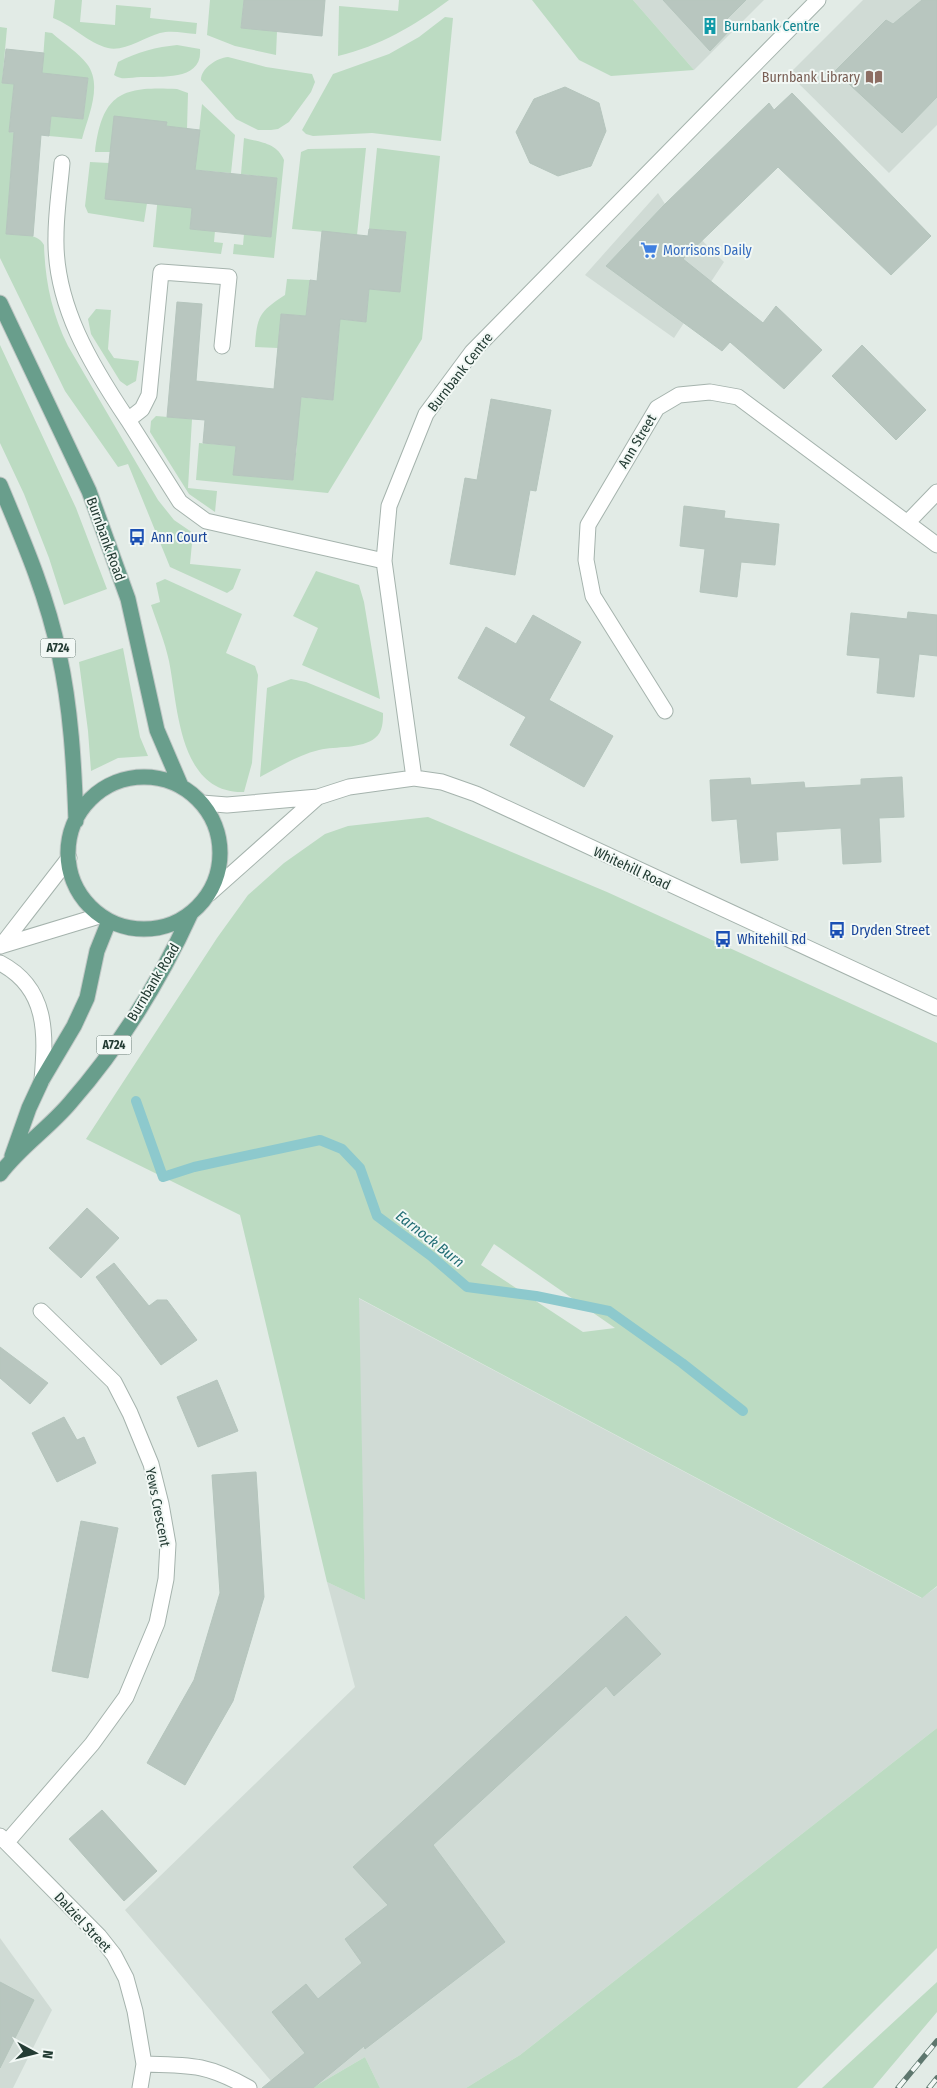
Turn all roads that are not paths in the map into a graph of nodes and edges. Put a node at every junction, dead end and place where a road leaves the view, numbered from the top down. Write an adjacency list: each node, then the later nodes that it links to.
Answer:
1 (818, 0): 10 (street, Burnbank Centre)
2 (62, 163): 5 (street)
3 (0, 303): 13 (main road, Burnbank Road / A724)
4 (222, 346): 5 (street)
5 (128, 420): 10 (street)
6 (0, 485): 16 (main road, A724)
7 (937, 492): 8 (street)
8 (908, 522): 9 (street, Ann Street); 11 (street, Ann Street)
9 (937, 545)
10 (384, 561): 12 (street, Burnbank Centre)
11 (665, 711)
12 (414, 778): 14 (street, Whitehill Road); 23 (street, Whitehill Road)
13 (181, 786): 15 (main road, A724); 16 (main road, A724)
14 (318, 796): 15 (street, Whitehill Road); 18 (street, Whitehill Road)
15 (202, 803): 18 (main road, A724)
16 (76, 821): 17 (main road, A724)
17 (69, 858): 20 (main road, A724); 21 (street)
18 (209, 894): 19 (main road, A724)
19 (191, 913): 20 (main road, A724); 25 (main road, Burnbank Road / A724)
20 (104, 918): 21 (street); 24 (main road, Burnbank Road / A724)
21 (0, 946)
22 (0, 963): 24 (street)
23 (937, 1008)
24 (42, 1080): 25 (main road, Burnbank Road / A724)
25 (11, 1158): 26 (main road, Burnbank Road / A724)
26 (0, 1174)
27 (41, 1311): 28 (street, Yews Crescent)
28 (4, 1839): 29 (street, Dalziel Street)
29 (144, 2064): 30 (street, Dalziel Street); 31 (street)
30 (140, 2088)
31 (249, 2088)

